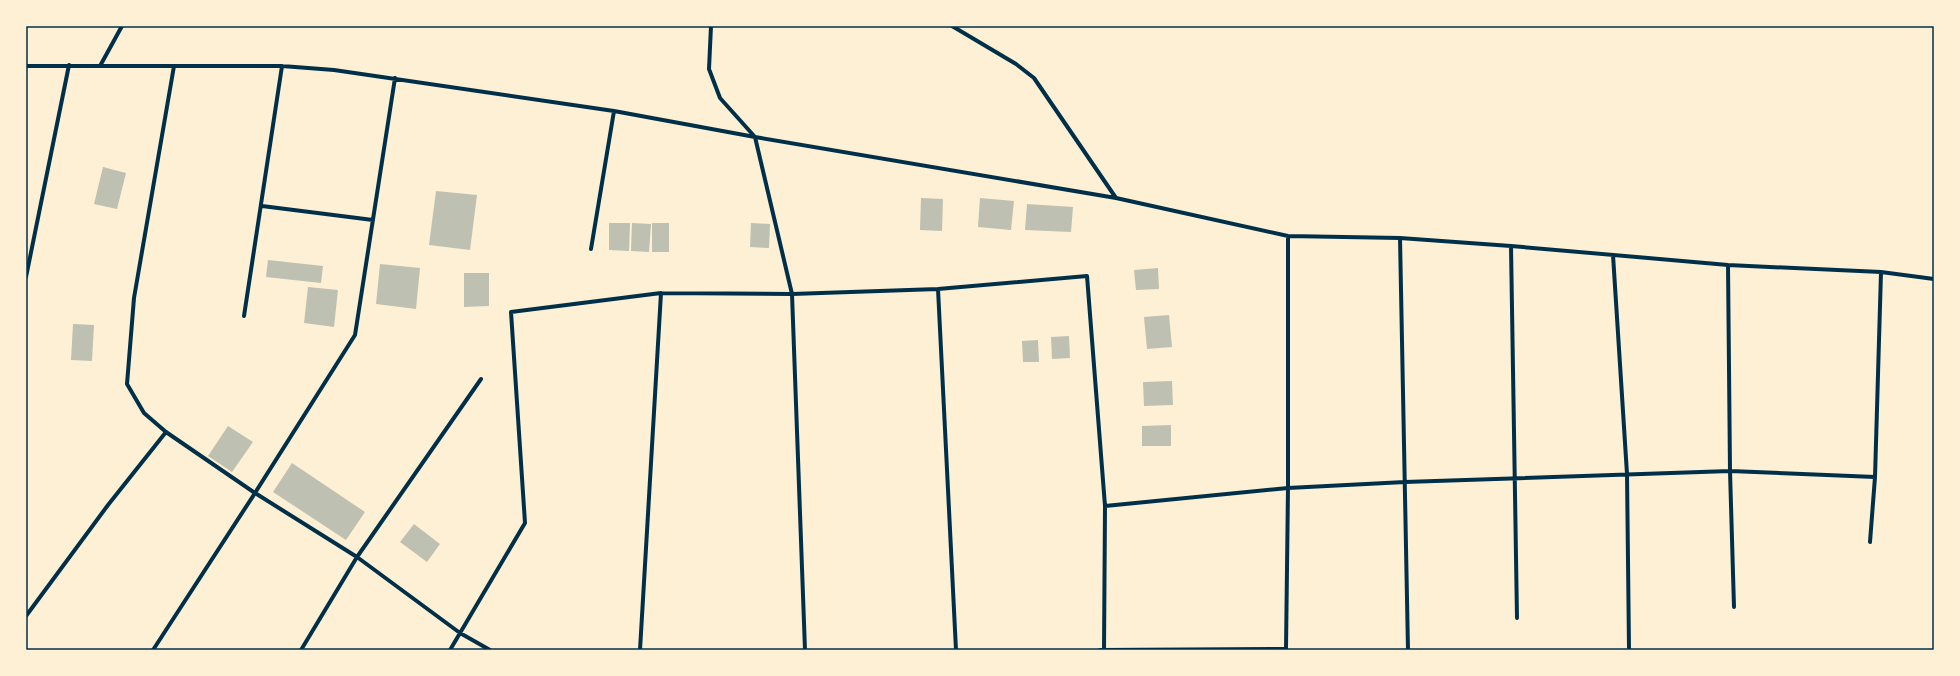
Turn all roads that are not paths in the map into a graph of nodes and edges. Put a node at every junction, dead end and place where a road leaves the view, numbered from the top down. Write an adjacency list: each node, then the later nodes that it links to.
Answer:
1 (122, 26): 6 (street)
2 (711, 26): 11 (street)
3 (952, 26): 12 (street)
4 (69, 65): 5 (street); 6 (street); 22 (street)
5 (26, 66)
6 (100, 66): 7 (street)
7 (174, 66): 8 (street); 29 (street)
8 (282, 66): 9 (street); 13 (street)
9 (395, 78): 10 (street); 14 (street)
10 (614, 111): 11 (street); 18 (street)
11 (755, 137): 12 (street); 26 (street)
12 (1116, 198): 15 (street)
13 (262, 206): 14 (street); 27 (street)
14 (373, 220): 36 (street)
15 (1288, 236): 16 (street); 35 (street)
16 (1400, 238): 17 (street); 34 (street)
17 (1511, 246): 19 (street); 33 (street)
18 (591, 249)
19 (1613, 255): 20 (street); 31 (street)
20 (1728, 266): 21 (street); 30 (street)
21 (1881, 272): 23 (street); 32 (street)
22 (26, 277)
23 (1934, 279)
24 (938, 289): 26 (street); 37 (street); 51 (street)
25 (661, 293): 26 (street); 43 (street); 49 (street)
26 (792, 294): 50 (street)
27 (244, 316)
28 (481, 379): 39 (street)
29 (166, 432): 36 (street); 41 (street)
30 (1730, 471): 31 (street); 32 (street); 40 (street)
31 (1627, 474): 33 (street); 44 (street)
32 (1875, 477): 38 (street)
33 (1514, 478): 34 (street); 42 (street)
34 (1405, 482): 35 (street); 54 (street)
35 (1288, 488): 37 (street); 53 (street)
36 (255, 493): 39 (street); 45 (street)
37 (1105, 506): 53 (street)
38 (1870, 542)
39 (356, 557): 43 (street); 46 (street)
40 (1734, 607)
41 (26, 616)
42 (1517, 618)
43 (460, 633): 47 (street); 48 (street)
44 (1629, 648)
45 (153, 650)
46 (300, 650)
47 (450, 650)
48 (490, 650)
49 (640, 650)
50 (805, 650)
51 (956, 650)
52 (1100, 650): 53 (street)
53 (1104, 650)
54 (1408, 650)

